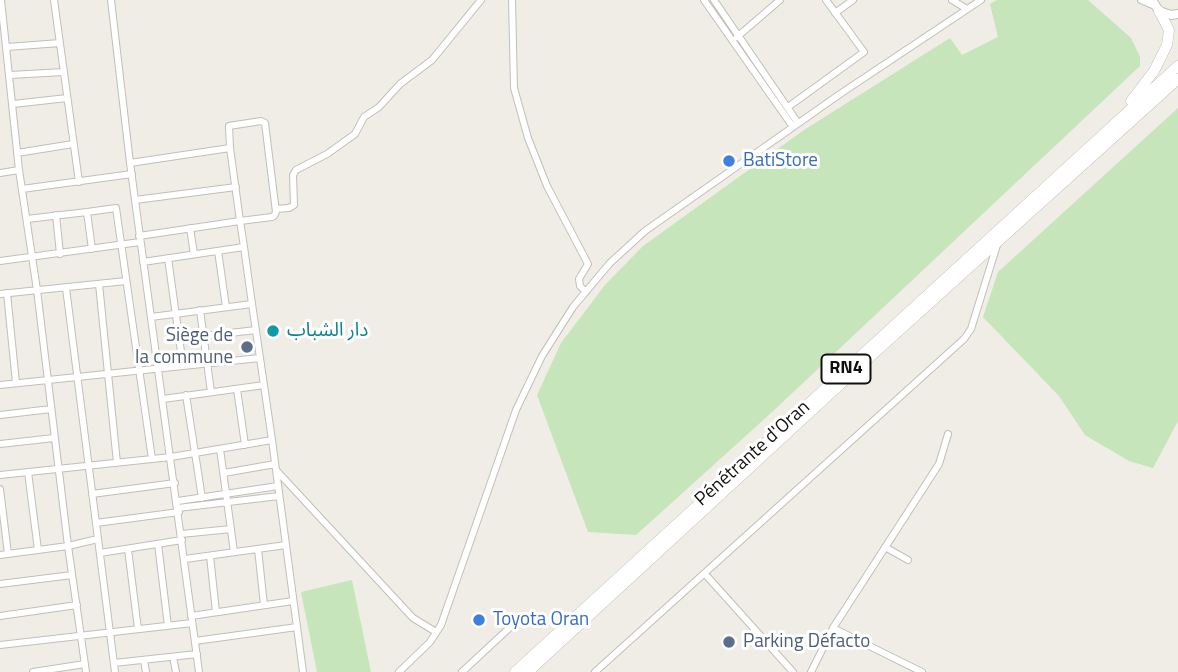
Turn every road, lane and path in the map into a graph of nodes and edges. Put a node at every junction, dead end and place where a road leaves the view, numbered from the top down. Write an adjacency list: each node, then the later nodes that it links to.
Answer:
1 (1, 0): 19 (street)
2 (54, 0): 22 (street)
3 (111, 0): 36 (street)
4 (481, 0): 44 (street)
5 (512, 0): 66 (street)
6 (704, 0): 21 (street)
7 (715, 0): 20 (street)
8 (780, 0): 20 (street)
9 (826, 0): 17 (street)
10 (853, 0): 17 (street)
11 (952, 0): 16 (street)
12 (964, 0): 16 (street)
13 (981, 0): 16 (street)
14 (1141, 0): 15 (street)
15 (1155, 6): 18 (main road); 32 (highway)
16 (967, 9): 31 (street)
17 (835, 13): 30 (street)
18 (1178, 14)
19 (2, 20): 23 (street)
20 (739, 35): 21 (street); 30 (street)
21 (733, 41): 31 (street)
22 (60, 43): 23 (street); 25 (street)
23 (7, 47): 26 (street)
24 (1178, 66): 32 (highway, Pénétrante d'Oran / RN4)
25 (64, 72): 26 (street); 28 (street)
26 (10, 75): 29 (street)
27 (1178, 81): 51 (highway, Pénétrante d'Oran / RN4)
28 (67, 98): 29 (street); 33 (street)
29 (13, 104): 35 (street)
30 (788, 107): 31 (street)
31 (796, 125): 66 (street)
32 (1110, 128): 165 (highway, Pénétrante d'Oran / RN4)
33 (74, 144): 35 (street); 40 (street)
34 (230, 148): 36 (street); 41 (street); 44 (street)
35 (18, 153): 37 (street)
36 (130, 163): 39 (street)
37 (19, 170): 38 (street); 42 (street)
38 (0, 173)
39 (132, 174): 40 (street); 43 (street)
40 (79, 182): 42 (street)
41 (236, 187): 43 (street); 48 (street)
42 (22, 189): 47 (street)
43 (135, 200): 50 (street)
44 (276, 209): 48 (street)
45 (87, 212): 46 (street); 52 (street); 54 (street)
46 (56, 215): 47 (street); 56 (street)
47 (27, 219): 58 (street)
48 (240, 220): 49 (street); 53 (street)
49 (190, 228): 50 (street); 57 (street)
50 (139, 239): 52 (street); 61 (street)
51 (998, 242): 133 (street); 166 (highway, Pénétrante d'Oran / RN4)
52 (121, 245): 54 (street); 62 (street)
53 (244, 247): 55 (street); 68 (street)
54 (92, 249): 56 (street)
55 (218, 251): 57 (street); 69 (street)
56 (61, 254): 58 (street)
57 (194, 254): 59 (street)
58 (33, 258): 60 (street); 65 (street)
59 (168, 258): 61 (street); 71 (street)
60 (0, 259)
61 (143, 262): 72 (street)
62 (126, 281): 63 (street); 79 (street)
63 (99, 284): 64 (street); 80 (street)
64 (66, 288): 65 (street); 81 (street)
65 (37, 290): 67 (street); 82 (street)
66 (586, 292): 147 (street)
67 (3, 294): 83 (street)
68 (252, 304): 69 (street); 73 (street)
69 (226, 307): 70 (street)
70 (200, 310): 71 (street); 74 (street)
71 (176, 313): 72 (street); 77 (street)
72 (151, 317): 78 (street)
73 (256, 330): 74 (street); 75 (street)
74 (204, 336): 76 (street)
75 (260, 358): 76 (street); 85 (street)
76 (208, 363): 77 (street); 87 (street)
77 (183, 366): 78 (street)
78 (158, 368): 79 (street); 89 (street)
79 (139, 370): 80 (street); 100 (street)
80 (107, 374): 81 (street); 101 (street)
81 (76, 377): 82 (street); 102 (street)
82 (47, 380): 83 (street); 90 (street)
83 (16, 383): 84 (street)
84 (0, 385)
85 (264, 385): 86 (street); 94 (street)
86 (237, 389): 87 (street); 96 (street)
87 (211, 392): 88 (street)
88 (187, 395): 89 (street); 98 (street)
89 (163, 399): 99 (street)
90 (51, 409): 91 (street); 93 (street)
91 (0, 415)
92 (948, 435): 123 (street)
93 (54, 438): 95 (street); 104 (street)
94 (272, 440): 96 (street); 103 (street)
95 (0, 444)
96 (245, 445): 97 (street)
97 (220, 449): 98 (street); 106 (street)
98 (195, 453): 99 (street); 113 (street)
99 (171, 457): 100 (street); 108 (street)
100 (152, 459): 101 (street)
101 (117, 463): 102 (street)
102 (88, 466): 104 (street); 111 (street)
103 (275, 467): 106 (street); 109 (street); 147 (street)
104 (58, 468): 105 (street); 122 (street)
105 (28, 472): 107 (street); 126 (street)
106 (224, 473): 114 (street)
107 (0, 475)
108 (175, 483): 111 (street); 115 (street)
109 (278, 486): 112 (street); 114 (street)
110 (0, 489): 129 (street)
111 (92, 494): 116 (street)
112 (279, 496): 114 (street); 121 (street)
113 (202, 498): 114 (street); 115 (street)
114 (227, 498): 115 (street); 117 (street)
115 (178, 507): 116 (street); 118 (street)
116 (96, 523): 119 (street)
117 (231, 528): 118 (street); 127 (street)
118 (182, 537): 120 (street); 131 (street)
119 (98, 539): 122 (street); 128 (street)
120 (158, 544): 124 (street); 143 (street)
121 (286, 545): 125 (street); 136 (street)
122 (68, 546): 126 (street); 134 (street)
123 (886, 547): 132 (street); 145 (street)
124 (128, 549): 128 (street); 146 (street)
125 (258, 549): 127 (street); 138 (street)
126 (38, 550): 129 (street)
127 (234, 552): 130 (street)
128 (100, 553): 148 (street)
129 (4, 555)
130 (210, 556): 131 (street); 139 (street)
131 (184, 559): 142 (street)
132 (908, 559)
133 (705, 574): 167 (street); 168 (street)
134 (72, 575): 135 (street); 137 (street)
135 (0, 584)
136 (293, 601): 138 (street); 144 (street)
137 (77, 605): 140 (street); 149 (street)
138 (264, 605): 139 (street)
139 (216, 612): 142 (street)
140 (0, 616)
141 (520, 618): 164 (street)
142 (192, 619): 143 (street); 150 (street)
143 (168, 626): 146 (street)
144 (297, 627): 150 (street); 162 (street)
145 (832, 628): 169 (street); 170 (street)
146 (138, 629): 148 (street)
147 (436, 632): 163 (street)
148 (110, 633): 149 (street); 155 (street)
149 (81, 636): 151 (street); 156 (street)
150 (195, 641): 152 (street)
151 (0, 645)
152 (197, 654): 153 (street); 161 (street)
153 (173, 657): 154 (street); 160 (street)
154 (144, 660): 155 (street); 159 (street)
155 (114, 663): 158 (street)
156 (86, 668): 157 (street)
157 (33, 672)
158 (115, 672)
159 (146, 672)
160 (176, 672)
161 (199, 672)
162 (303, 672)
163 (399, 672)
164 (462, 672)
165 (515, 672)
166 (528, 672)
167 (595, 672)
168 (793, 672)
169 (811, 672)
170 (922, 672)

